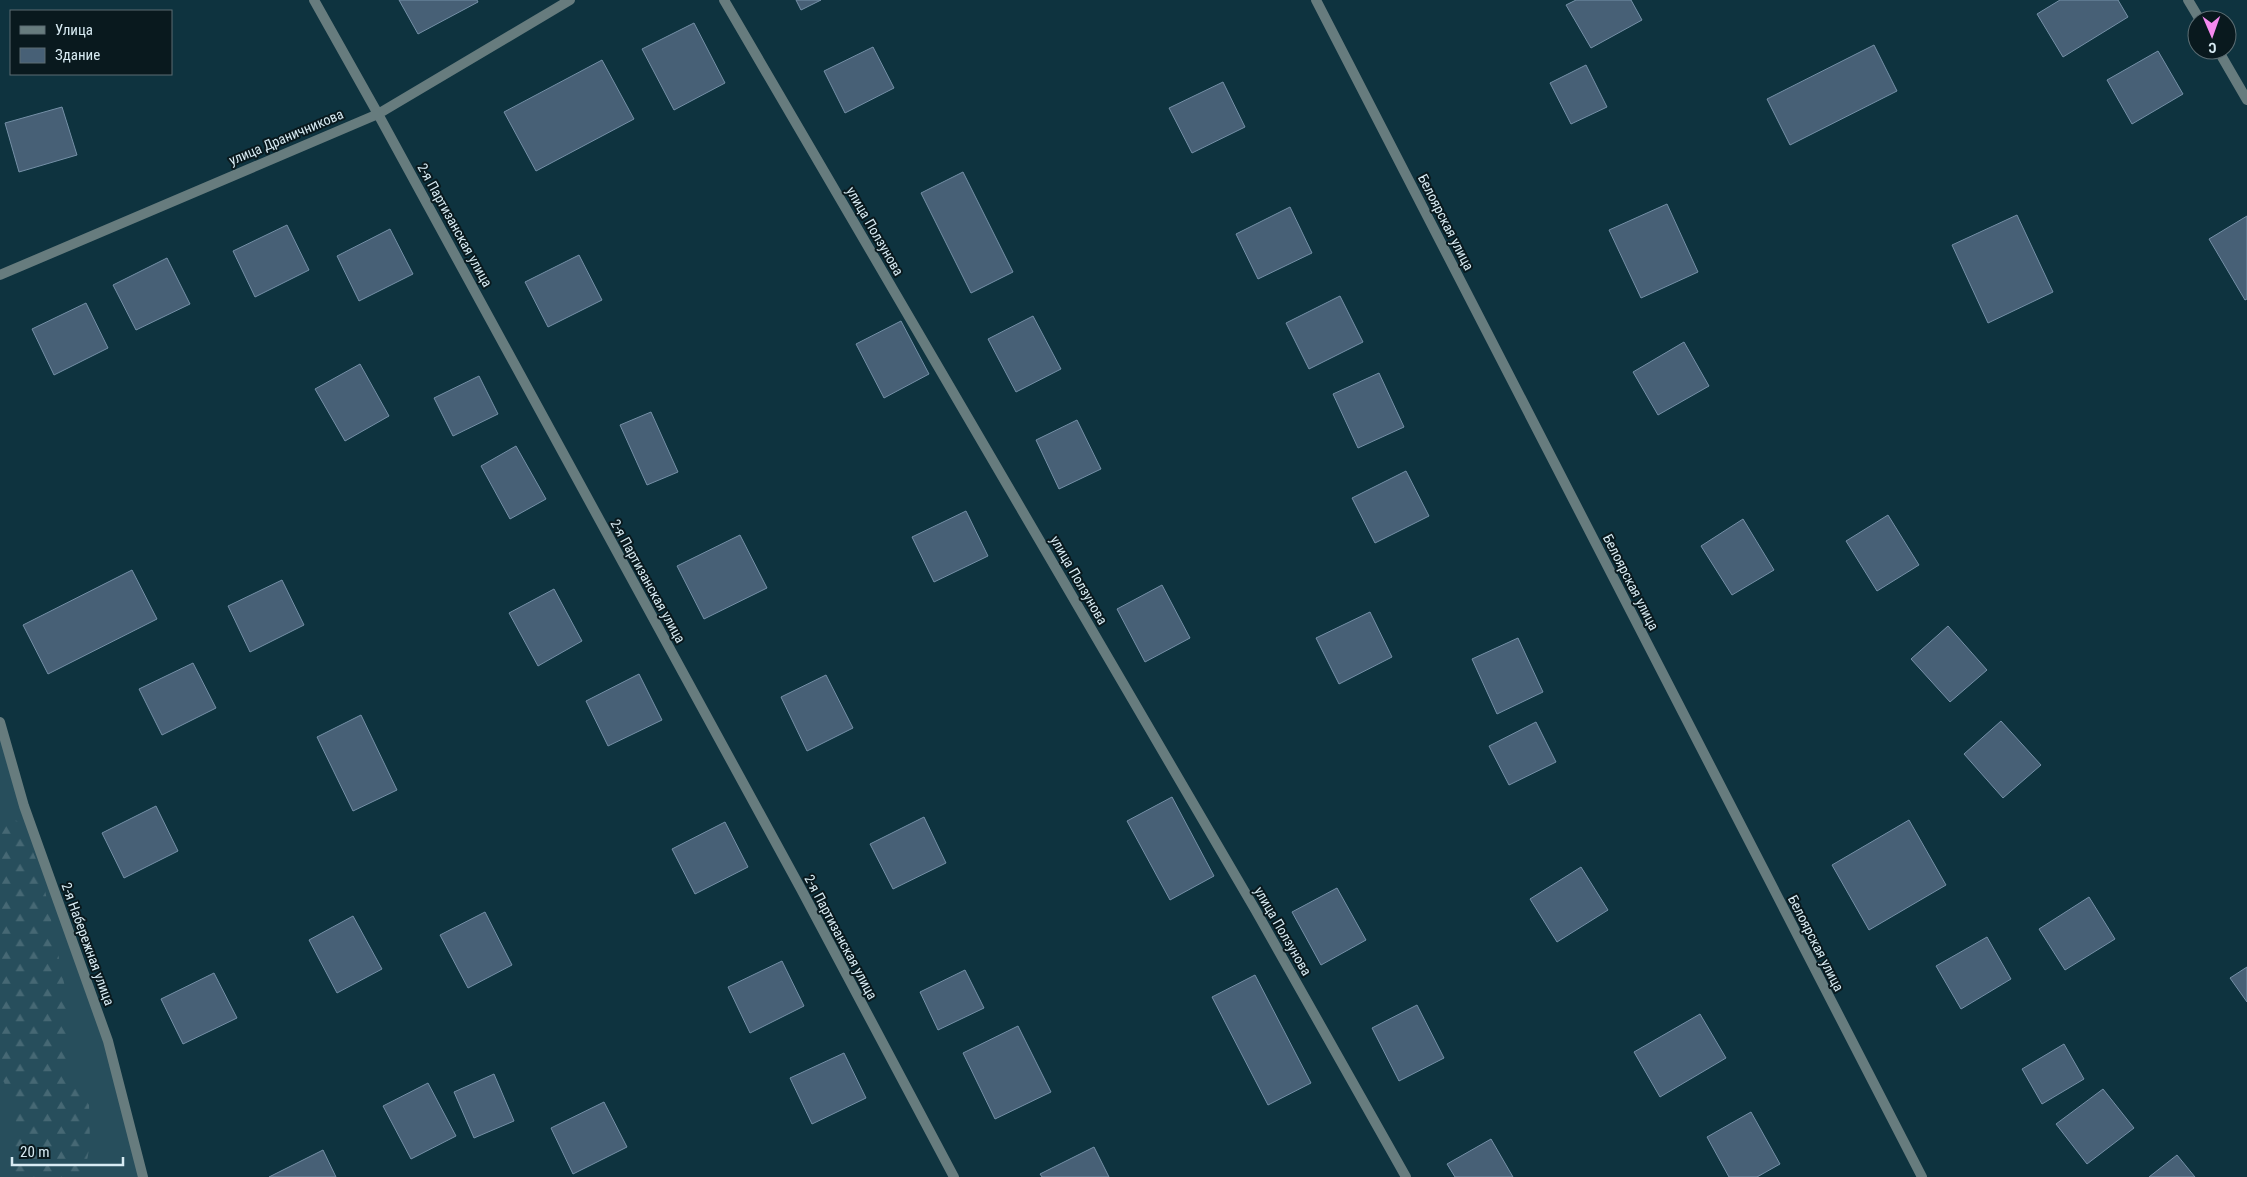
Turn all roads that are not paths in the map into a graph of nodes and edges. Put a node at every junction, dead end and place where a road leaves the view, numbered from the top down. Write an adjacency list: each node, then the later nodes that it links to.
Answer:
1 (314, 0): 7 (street, 2-я Партизанская улица)
2 (570, 0): 7 (street, улица Драничникова)
3 (724, 0): 12 (street, улица Ползунова)
4 (1316, 0): 13 (street, Белоярская улица)
5 (2224, 60): 6 (street)
6 (2247, 100)
7 (378, 114): 8 (street, улица Драничникова); 11 (street, 2-я Партизанская улица)
8 (0, 275)
9 (0, 722): 10 (street, 2-я Набережная улица)
10 (144, 1177)
11 (954, 1177)
12 (1406, 1177)
13 (1922, 1177)

